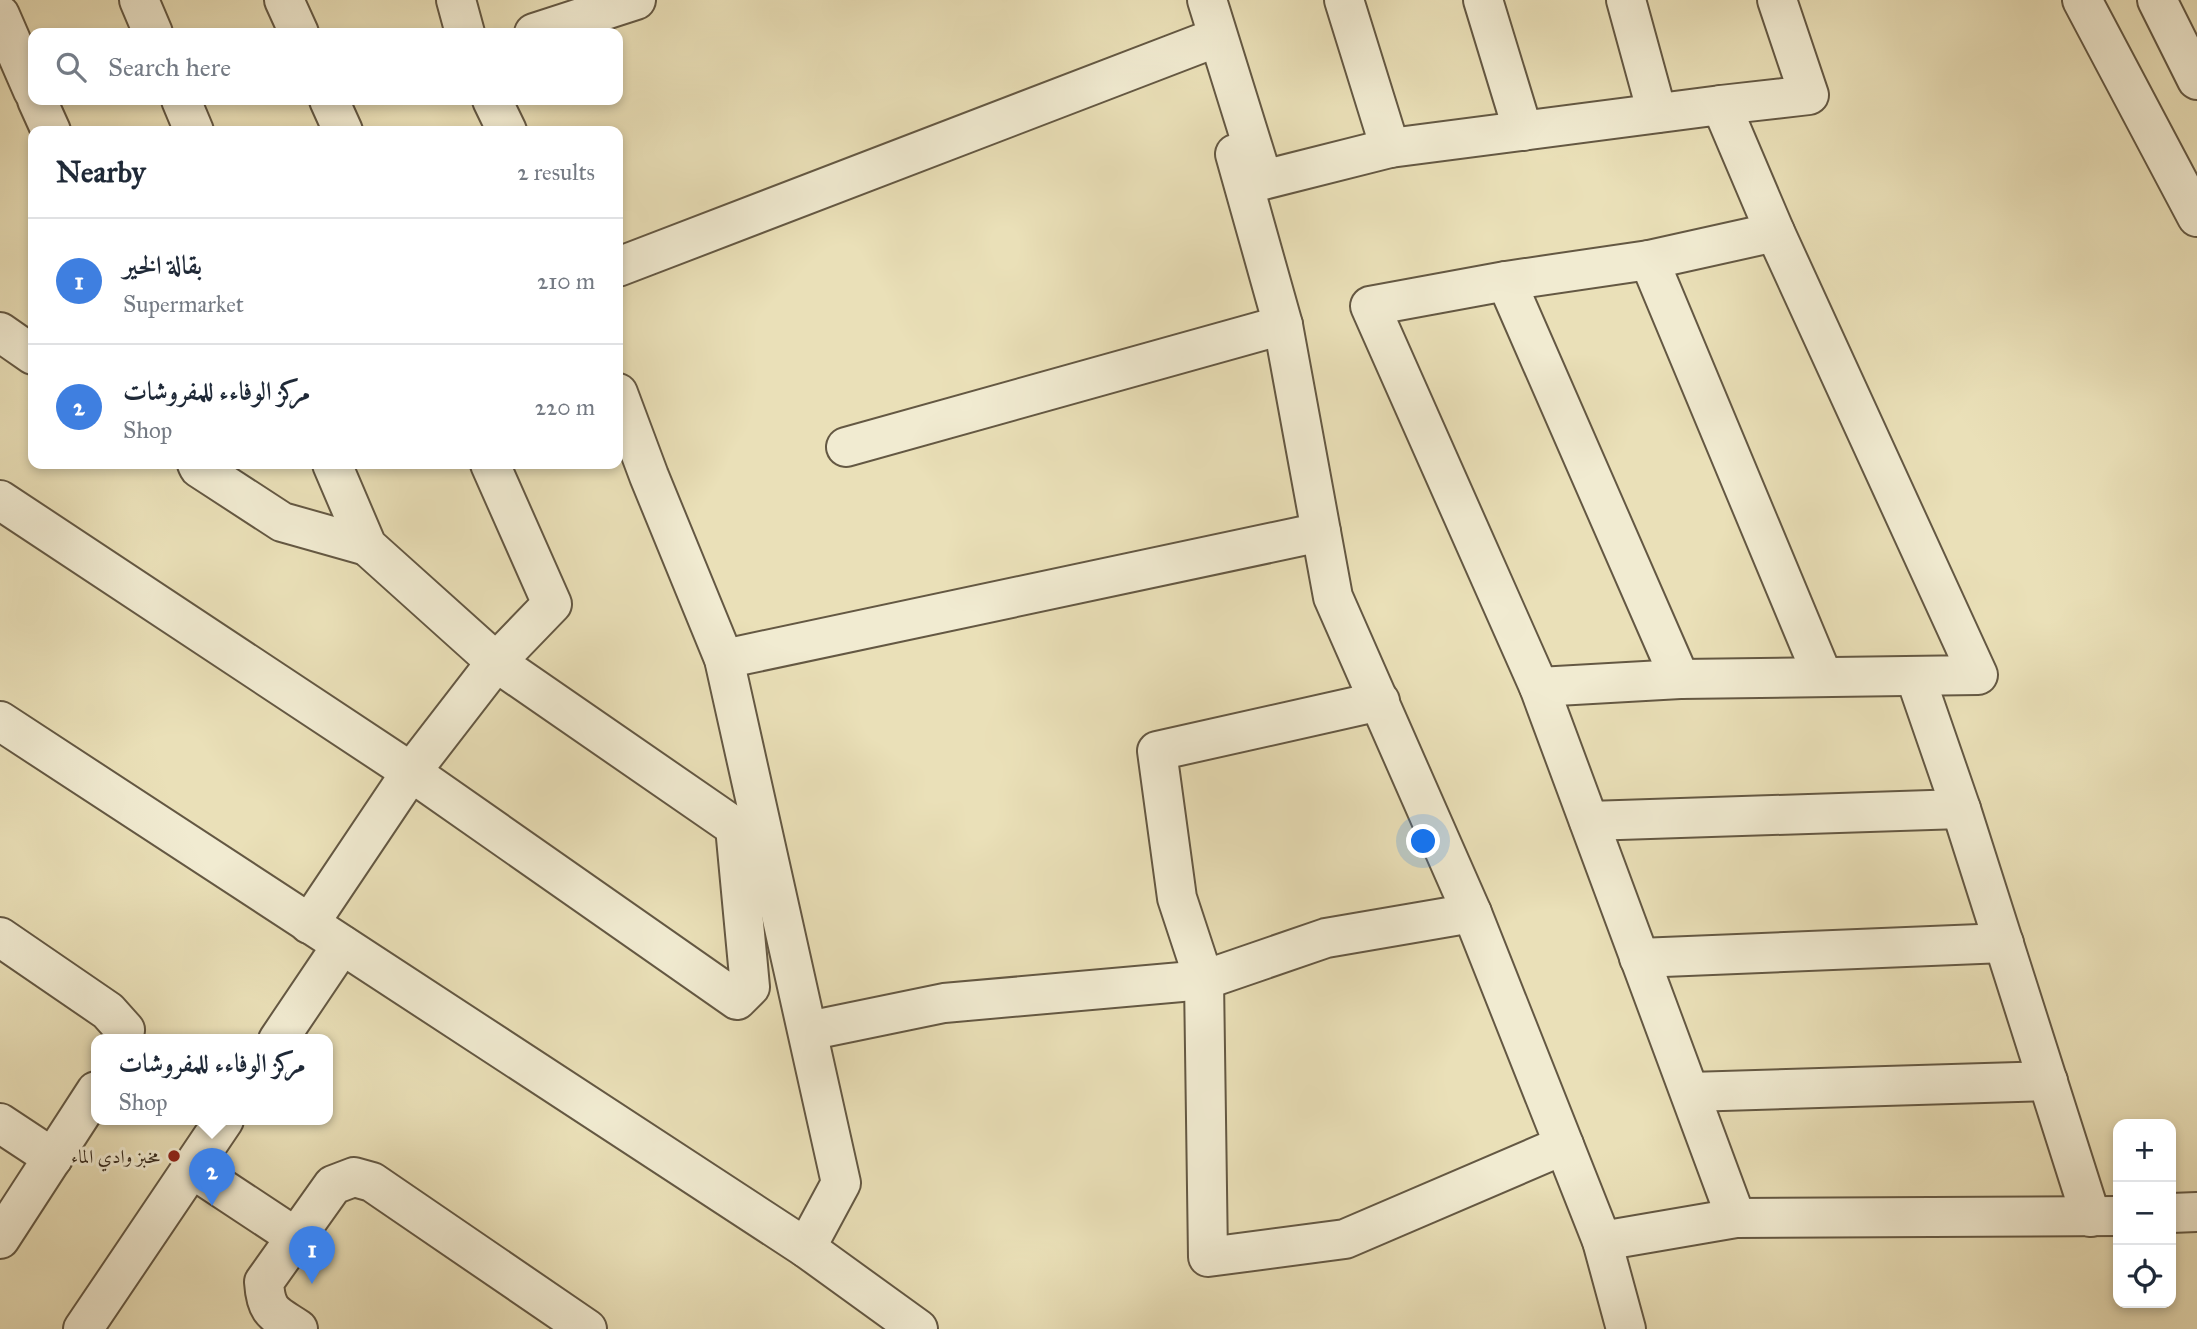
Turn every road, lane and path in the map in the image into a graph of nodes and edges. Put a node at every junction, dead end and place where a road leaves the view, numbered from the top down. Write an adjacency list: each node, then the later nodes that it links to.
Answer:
1 (139, 0): 14 (street)
2 (284, 0): 15 (street)
3 (456, 0): 16 (street)
4 (636, 0): 17 (street)
5 (1189, 0): 18 (street)
6 (1206, 0): 32 (street)
7 (1344, 0): 32 (street)
8 (1483, 0): 31 (street)
9 (1626, 0): 26 (street)
10 (1777, 0): 25 (street)
11 (2082, 0): 33 (street)
12 (2157, 0): 20 (street)
13 (0, 15): 19 (street)
14 (151, 28)
15 (297, 28)
16 (464, 28)
17 (549, 28)
18 (1202, 43): 36 (street); 38 (street)
19 (28, 79)
20 (2197, 80)
21 (39, 105): 27 (street)
22 (183, 105): 28 (street)
23 (331, 105): 29 (street)
24 (494, 105): 30 (street)
25 (1721, 105): 26 (street); 34 (street)
26 (1657, 113): 31 (street)
27 (49, 126)
28 (192, 126)
29 (341, 126)
30 (505, 126)
31 (1523, 131): 32 (street)
32 (1390, 148)
33 (2197, 217)
34 (1775, 232): 35 (street); 51 (street)
35 (1649, 260): 37 (street); 52 (street)
36 (623, 265)
37 (1506, 281): 53 (street); 54 (street)
38 (1283, 325): 42 (street); 47 (street)
39 (0, 332): 40 (street)
40 (28, 352)
41 (623, 406): 49 (street)
42 (846, 447)
43 (203, 469): 48 (street)
44 (334, 469): 48 (street)
45 (492, 469): 50 (street)
46 (0, 500): 57 (street)
47 (1321, 532): 49 (street); 55 (street)
48 (367, 546): 50 (street)
49 (724, 659): 67 (street)
50 (496, 662): 57 (street); 57 (street)
51 (1915, 676): 52 (street); 58 (street)
52 (1823, 677): 53 (street)
53 (1680, 679): 54 (street)
54 (1539, 687): 59 (street)
55 (1380, 701): 60 (street); 66 (street)
56 (0, 721): 61 (street)
57 (411, 772): 61 (street)
58 (1961, 808): 59 (street); 63 (street)
59 (1589, 821): 65 (street)
60 (1472, 913): 66 (street); 75 (street)
61 (309, 924): 64 (street)
62 (0, 937): 68 (street)
63 (2004, 943): 65 (street); 70 (street)
64 (342, 945): 69 (street); 85 (street)
65 (1639, 958): 71 (street)
66 (1204, 980): 67 (street); 75 (street)
67 (808, 1031): 85 (street)
68 (124, 1034)
69 (282, 1034)
70 (2048, 1081): 71 (street); 80 (street)
71 (1689, 1092): 81 (street)
72 (91, 1099): 76 (street)
73 (0, 1123): 76 (street)
74 (221, 1125): 77 (street)
75 (1564, 1144): 84 (street)
76 (53, 1158): 83 (street)
77 (191, 1168): 82 (street); 86 (street)
78 (2197, 1212): 79 (street)
79 (2176, 1213)
80 (2105, 1216): 81 (street)
81 (1736, 1218): 84 (street)
82 (297, 1238): 87 (street); 88 (street)
83 (0, 1239)
84 (1602, 1241): 90 (street)
85 (806, 1248): 89 (street)
86 (83, 1329)
87 (298, 1329)
88 (587, 1329)
89 (918, 1329)
90 (1626, 1329)

